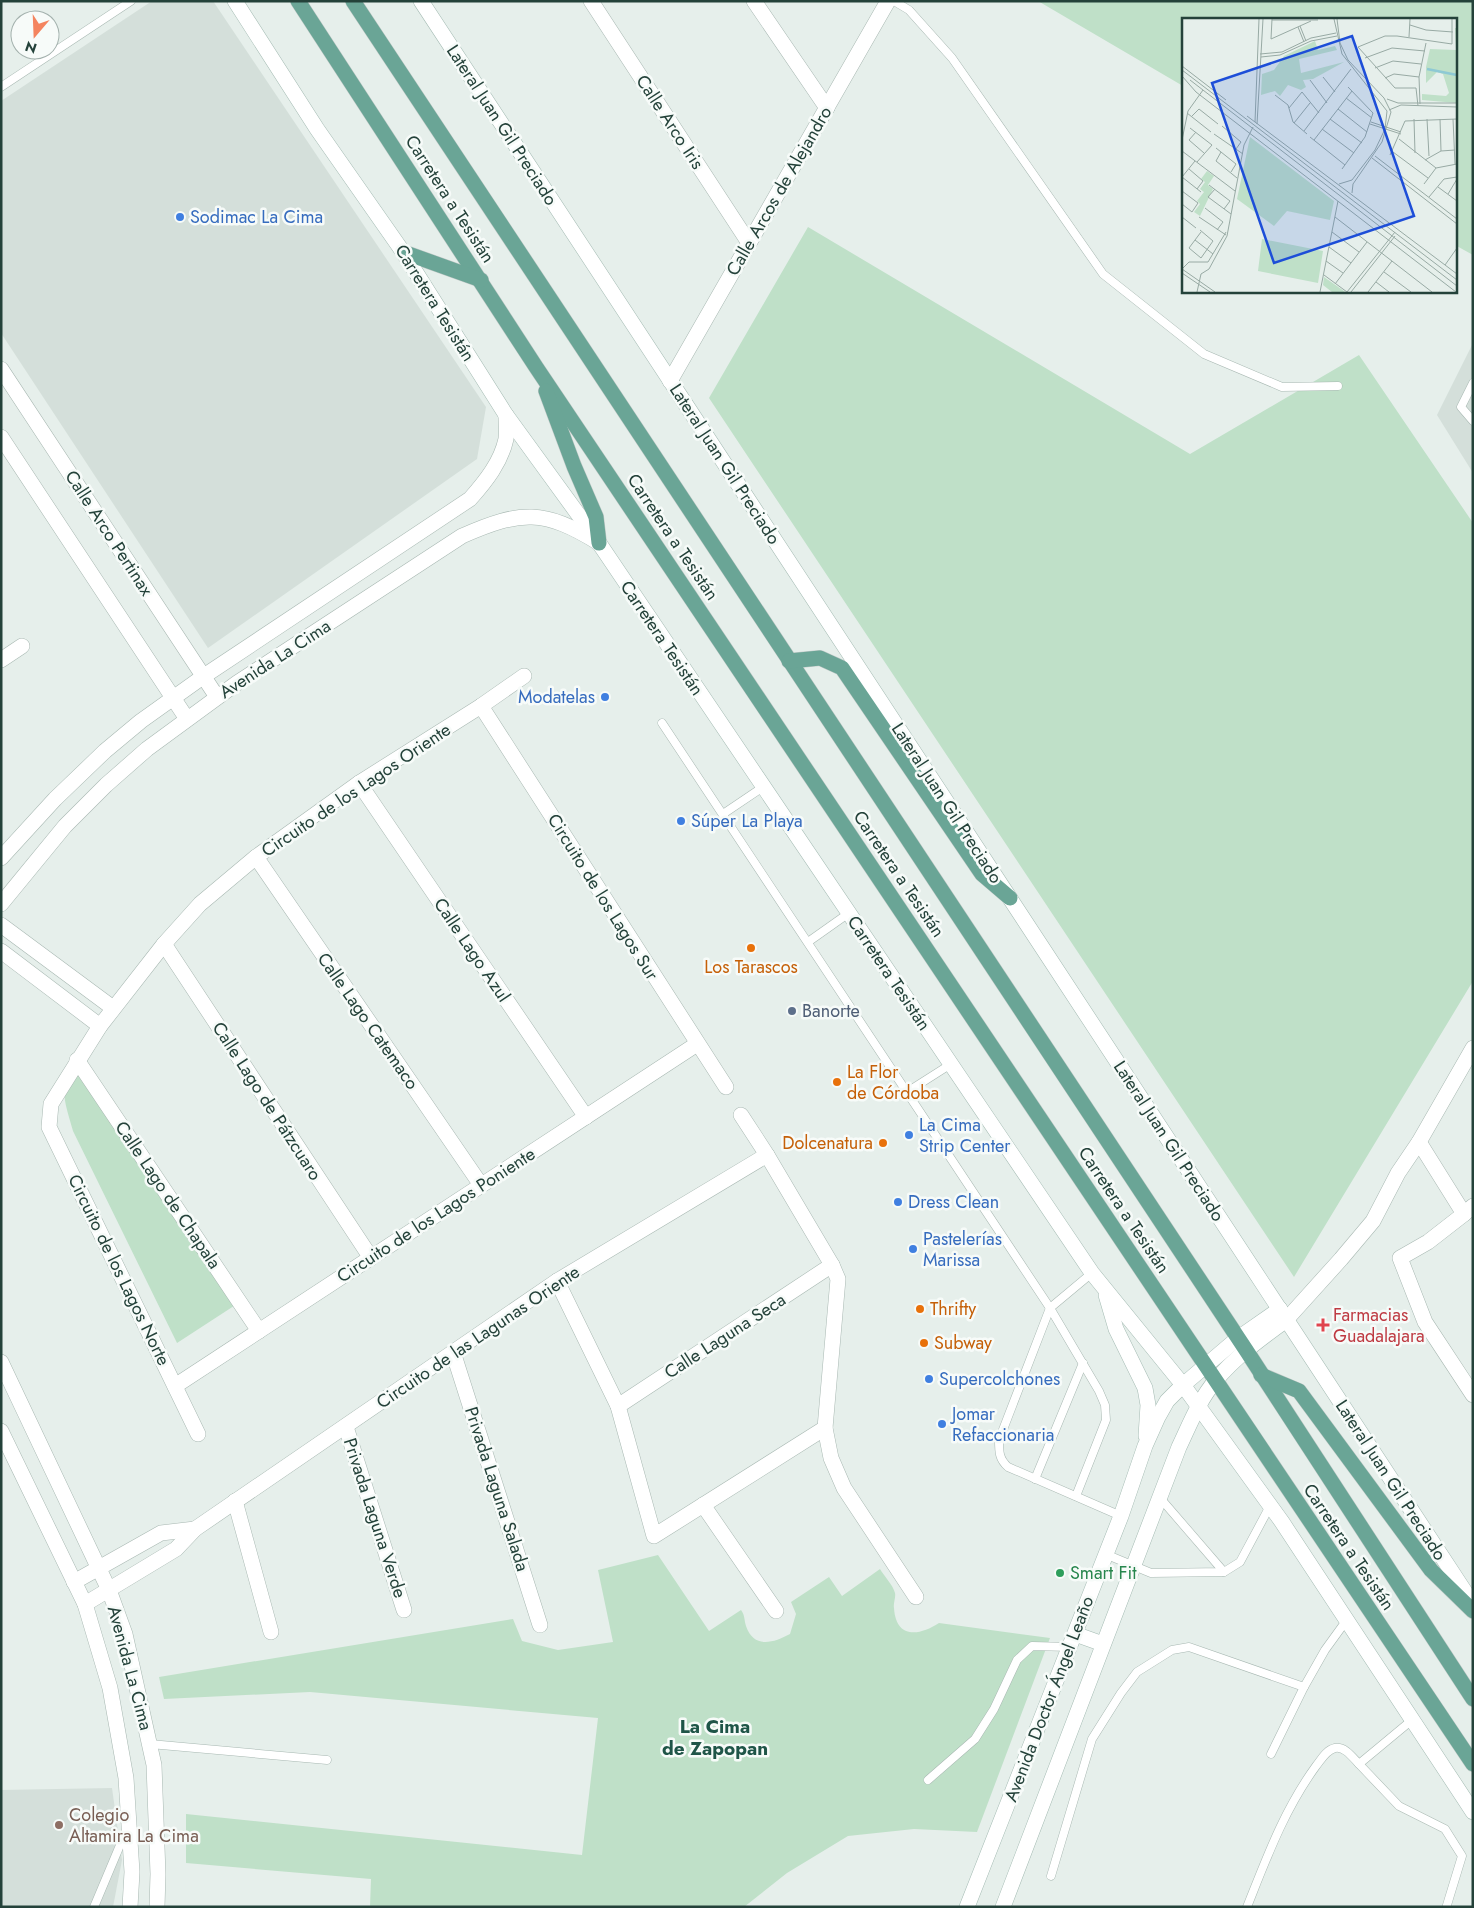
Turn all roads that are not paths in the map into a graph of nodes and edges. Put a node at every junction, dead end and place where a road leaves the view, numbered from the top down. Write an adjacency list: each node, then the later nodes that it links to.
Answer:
1 (131, 1): 10 (lane)
2 (235, 1): 13 (street, Carretera Tesistán)
3 (298, 1): 14 (main road, Carretera a Tesistán)
4 (353, 1): 28 (main road, Carretera a Tesistán)
5 (421, 1): 17 (street, Lateral Juan Gil Preciado)
6 (591, 1): 12 (street, Calle Arco Iris)
7 (754, 1): 11 (street)
8 (888, 1): 11 (street, Calle Arcos de Alejandro)
9 (894, 1): 19 (lane)
10 (1, 87)
11 (827, 108): 12 (street, Calle Arcos de Alejandro)
12 (749, 243): 17 (street, Calle Arcos de Alejandro)
13 (403, 252): 14 (main road); 20 (street, Carretera Tesistán)
14 (480, 280): 15 (main road, Carretera a Tesistán)
15 (536, 367): 24 (main road); 77 (main road, Carretera a Tesistán)
16 (1, 369): 29 (street, Calle Arco Pertinax)
17 (670, 381): 41 (street, Lateral Juan Gil Preciado)
18 (1473, 383): 21 (lane)
19 (1338, 386)
20 (506, 415): 23 (street, Avenida La Cima); 24 (street, Carretera Tesistán)
21 (1473, 421)
22 (1, 437): 32 (street, Calle Arco Pertinax)
23 (420, 532): 25 (street); 29 (street, Avenida La Cima)
24 (599, 543): 25 (street, Avenida La Cima); 37 (street, Carretera Tesistán)
25 (436, 553): 31 (street, Avenida La Cima)
26 (22, 646): 27 (street)
27 (1, 660)
28 (789, 662): 41 (main road); 73 (main road, Carretera a Tesistán)
29 (204, 676): 31 (street, Calle Arco Pertinax); 32 (street, Avenida La Cima)
30 (524, 676): 33 (street, Circuito de los Lagos Oriente)
31 (217, 697): 34 (street, Avenida La Cima)
32 (172, 698): 34 (street, Calle Arco Pertinax); 40 (street, Avenida La Cima)
33 (481, 706): 36 (street, Circuito de los Lagos Oriente); 52 (street, Circuito de los Lagos Sur)
34 (187, 719): 42 (street, Avenida La Cima)
35 (662, 722): 38 (lane)
36 (359, 783): 39 (street, Circuito de los Lagos Oriente); 60 (street, Calle Lago Azul)
37 (763, 787): 38 (lane); 43 (street, Carretera Tesistán)
38 (723, 814): 45 (lane)
39 (256, 857): 46 (street, Circuito de los Lagos Oriente); 63 (street, Calle Lago Catemaco)
40 (1, 858)
41 (1010, 898): 71 (street, Lateral Juan Gil Preciado)
42 (1, 904)
43 (849, 913): 45 (lane); 55 (street, Carretera Tesistán)
44 (1, 925): 47 (street)
45 (808, 942): 57 (lane)
46 (164, 944): 50 (street, Circuito de los Lagos Oriente); 65 (street, Calle Lago de Pátzcuaro)
47 (31, 947): 49 (street); 50 (street)
48 (1, 951): 49 (street)
49 (18, 964): 51 (street)
50 (113, 1008): 51 (street, Circuito de los Lagos Oriente)
51 (100, 1026): 54 (street, Circuito de los Lagos Oriente)
52 (697, 1044): 56 (street, Circuito de los Lagos Sur); 60 (street, Circuito de los Lagos Poniente)
53 (1473, 1048): 61 (street)
54 (77, 1060): 58 (street, Circuito de los Lagos Oriente); 72 (street, Calle Lago de Chapala)
55 (951, 1064): 57 (lane); 67 (street, Carretera Tesistán)
56 (726, 1088)
57 (907, 1092): 70 (lane)
58 (51, 1104): 81 (street, Circuito de los Lagos Norte)
59 (741, 1115): 62 (street)
60 (586, 1117): 63 (street, Circuito de los Lagos Poniente)
61 (1419, 1142): 64 (street); 71 (street)
62 (768, 1155): 66 (street); 68 (street, Circuito de las Lagunas Oriente)
63 (481, 1185): 65 (street, Circuito de los Lagos Poniente)
64 (1468, 1210): 82 (street)
65 (371, 1258): 72 (street, Circuito de los Lagos Poniente)
66 (832, 1265): 84 (street, Calle Laguna Seca); 86 (street)
67 (1092, 1273): 69 (street); 70 (lane)
68 (557, 1281): 74 (street, Circuito de las Lagunas Oriente); 84 (street)
69 (1103, 1286): 80 (street); 89 (street)
70 (1050, 1308): 76 (lane); 90 (lane)
71 (1283, 1314): 73 (street); 106 (street, Lateral Juan Gil Preciado)
72 (259, 1331): 81 (street, Circuito de los Lagos Poniente)
73 (1241, 1345): 77 (street, Avenida Doctor Ángel Leaño); 78 (main road, Carretera a Tesistán); 79 (street, Avenida Doctor Ángel Leaño)
74 (453, 1352): 85 (street, Circuito de las Lagunas Oriente); 111 (street, Privada Laguna Salada)
75 (1, 1362): 99 (street, Avenida La Cima)
76 (1083, 1363): 90 (lane); 91 (lane)
77 (1206, 1365): 79 (main road, Carretera a Tesistán); 80 (street, Avenida Doctor Ángel Leaño)
78 (1261, 1375): 109 (main road); 116 (main road, Carretera a Tesistán)
79 (1216, 1380): 83 (street, Avenida Doctor Ángel Leaño); 122 (main road, Carretera a Tesistán)
80 (1183, 1385): 83 (street); 89 (street, Avenida Doctor Ángel Leaño)
81 (176, 1386): 88 (street, Circuito de los Lagos Norte)
82 (1473, 1395)
83 (1198, 1405): 92 (street, Avenida Doctor Ángel Leaño); 95 (street)
84 (618, 1406): 94 (street)
85 (346, 1427): 93 (street, Circuito de las Lagunas Oriente); 107 (street, Privada Laguna Verde)
86 (825, 1428): 94 (street); 104 (street)
87 (1, 1431): 102 (street, Avenida La Cima)
88 (198, 1434)
89 (1146, 1446): 96 (street, Avenida Doctor Ángel Leaño)
90 (1035, 1479): 91 (lane)
91 (1076, 1496): 96 (lane)
92 (1160, 1500): 100 (street, Avenida Doctor Ángel Leaño); 101 (lane)
93 (235, 1501): 97 (street, Circuito de las Lagunas Oriente); 112 (street)
94 (703, 1505): 108 (street)
95 (1270, 1506): 101 (lane); 110 (street)
96 (1121, 1516): 98 (street, Avenida Doctor Ángel Leaño)
97 (194, 1529): 99 (street, Circuito de las Lagunas Oriente); 103 (street, Circuito de las Lagunas Oriente)
98 (1105, 1554): 100 (lane); 113 (street, Avenida Doctor Ángel Leaño)
99 (98, 1567): 102 (street, Circuito de las Lagunas Oriente); 103 (street, Avenida La Cima)
100 (1134, 1567): 101 (lane); 114 (street, Avenida Doctor Ángel Leaño)
101 (1224, 1572)
102 (74, 1582): 105 (street, Avenida La Cima)
103 (109, 1590): 105 (street, Circuito de las Lagunas Oriente); 118 (street, Avenida La Cima)
104 (916, 1597)
105 (85, 1604): 125 (street, Avenida La Cima)
106 (1473, 1604)
107 (404, 1610)
108 (776, 1611)
109 (1473, 1611)
110 (1346, 1621): 115 (lane); 117 (street)
111 (540, 1625)
112 (271, 1632)
113 (1072, 1641): 114 (street); 123 (lane); 131 (street, Avenida Doctor Ángel Leaño)
114 (1103, 1644): 132 (street, Avenida Doctor Ángel Leaño)
115 (1304, 1687): 119 (lane); 126 (lane)
116 (1473, 1699)
117 (1412, 1720): 121 (lane); 124 (street)
118 (150, 1744): 120 (lane); 130 (street, Avenida La Cima)
119 (1271, 1754)
120 (327, 1760)
121 (1359, 1764): 127 (lane); 133 (lane)
122 (1473, 1764)
123 (928, 1780)
124 (1473, 1812)
125 (129, 1825): 128 (lane); 129 (street, Avenida La Cima)
126 (1051, 1876)
127 (1448, 1905)
128 (94, 1907)
129 (130, 1907)
130 (157, 1907)
131 (967, 1907)
132 (1003, 1907)
133 (1247, 1907)

